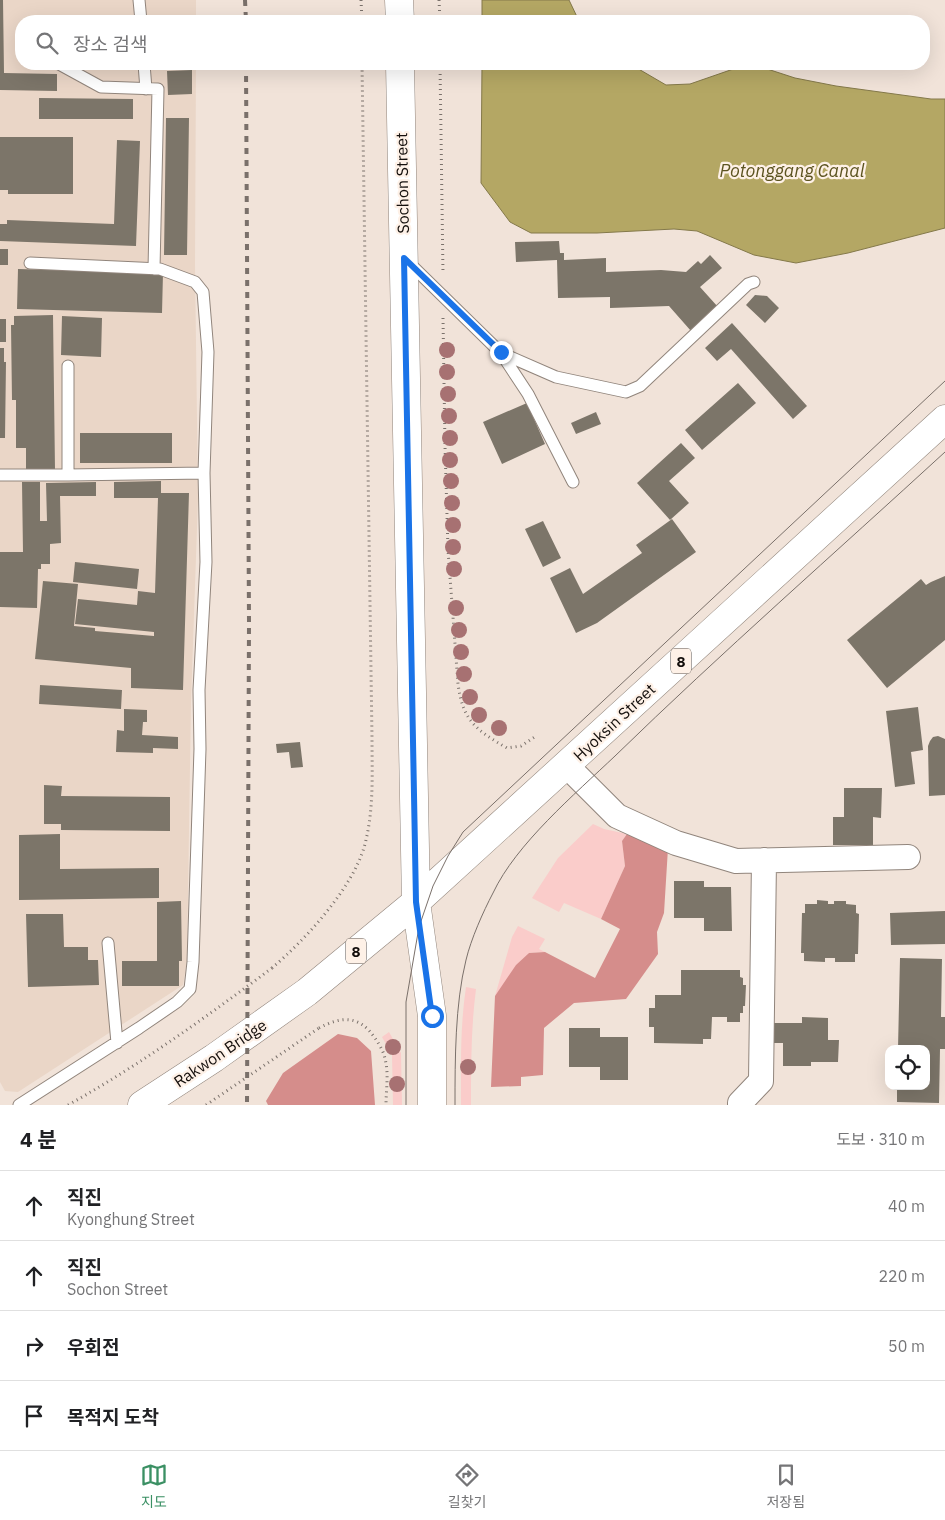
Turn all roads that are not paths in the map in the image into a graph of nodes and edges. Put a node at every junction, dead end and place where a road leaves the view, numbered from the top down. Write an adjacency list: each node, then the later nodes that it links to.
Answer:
1 (139, 0): 3 (lane)
2 (399, 0): 4 (main road)
3 (140, 15)
4 (400, 15)
5 (70, 70): 8 (lane)
6 (144, 70): 8 (lane)
7 (400, 70): 9 (main road, Sochon Street)
8 (146, 89): 11 (lane)
9 (404, 258): 13 (lane); 23 (main road, Sochon Street)
10 (30, 263): 11 (lane)
11 (154, 268): 16 (lane)
12 (754, 282): 13 (lane)
13 (501, 352): 19 (lane)
14 (68, 366): 18 (lane)
15 (945, 419): 20 (main road, Hyoksin Street / 8)
16 (204, 473): 18 (lane); 25 (lane)
17 (0, 475): 18 (lane)
18 (68, 475)
19 (573, 482)
20 (567, 766): 22 (street); 23 (main road, Hyoksin Street / 8)
21 (908, 857): 22 (street)
22 (764, 860): 29 (street)
23 (416, 902): 27 (main road, Rakwon Bridge / 8); 28 (main road, Sochon Street)
24 (108, 943): 25 (lane)
25 (117, 1043): 26 (lane)
26 (19, 1105)
27 (142, 1105)
28 (432, 1105)
29 (740, 1105)

